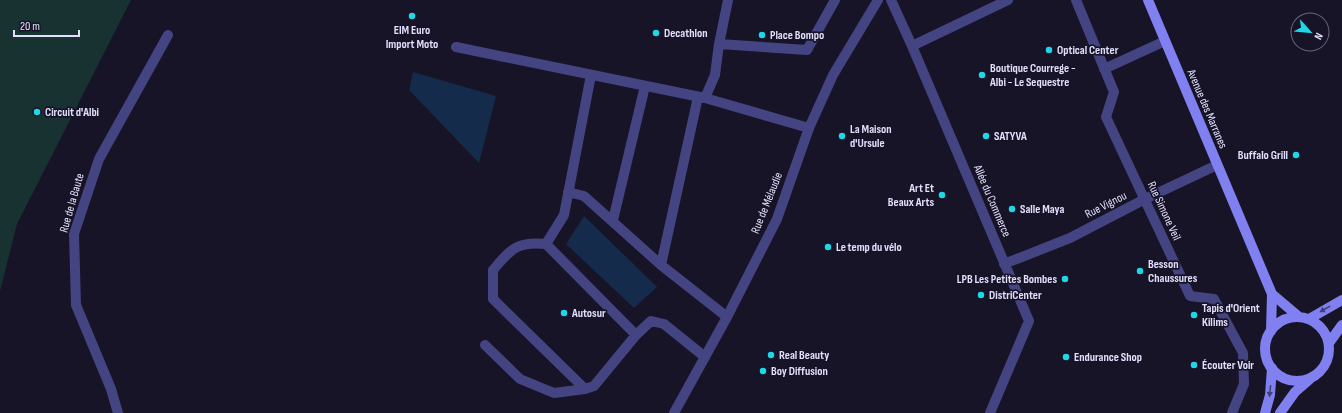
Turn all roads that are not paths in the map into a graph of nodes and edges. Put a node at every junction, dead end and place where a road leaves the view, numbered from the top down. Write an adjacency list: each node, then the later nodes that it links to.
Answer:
1 (728, 0): 10 (street)
2 (835, 0): 10 (street)
3 (878, 0): 17 (street, Rue de Mélaudie)
4 (891, 0): 11 (street, Allée du Commerce)
5 (1008, 0): 11 (street)
6 (1076, 0): 13 (street, Rue Simone Veil)
7 (1148, 0): 9 (street, Avenue des Marranes)
8 (168, 35): 39 (street, Rue de la Baute)
9 (1165, 41): 13 (street); 18 (street, Avenue des Marranes)
10 (719, 44): 16 (street)
11 (912, 46): 23 (street, Allée du Commerce)
12 (456, 47): 14 (street)
13 (1104, 69): 20 (street, Rue Simone Veil)
14 (591, 75): 15 (street); 19 (street)
15 (645, 86): 16 (street); 21 (street)
16 (701, 98): 17 (street); 24 (street)
17 (809, 128): 28 (street, Rue de Mélaudie)
18 (1217, 166): 20 (street, Rue Vignou); 25 (street, Avenue des Marranes)
19 (568, 192): 21 (street); 22 (street)
20 (1145, 199): 23 (street, Rue Vignou); 42 (street, Rue Simone Veil)
21 (613, 220): 24 (street)
22 (546, 244): 32 (street); 38 (street)
23 (1004, 264): 41 (street, Allée du Commerce)
24 (661, 265): 28 (street)
25 (1272, 294): 27 (street, Avenue des Marranes); 31 (street, Avenue des Marranes)
26 (1342, 300): 29 (street, one-way to 29)
27 (1298, 316): 29 (street); 31 (street)
28 (727, 317): 35 (street, Rue de Mélaudie)
29 (1309, 318): 33 (street)
30 (1342, 325): 33 (street)
31 (1271, 331): 36 (street)
32 (636, 335): 35 (street); 38 (street)
33 (1329, 343): 37 (street)
34 (485, 345): 38 (street)
35 (705, 356): 40 (street, Rue de Mélaudie)
36 (1272, 368): 37 (street); 43 (street, one-way to 43)
37 (1312, 377): 44 (street)
38 (585, 389)
39 (118, 413)
40 (674, 413)
41 (990, 413)
42 (1232, 413)
43 (1265, 413)
44 (1280, 413)

